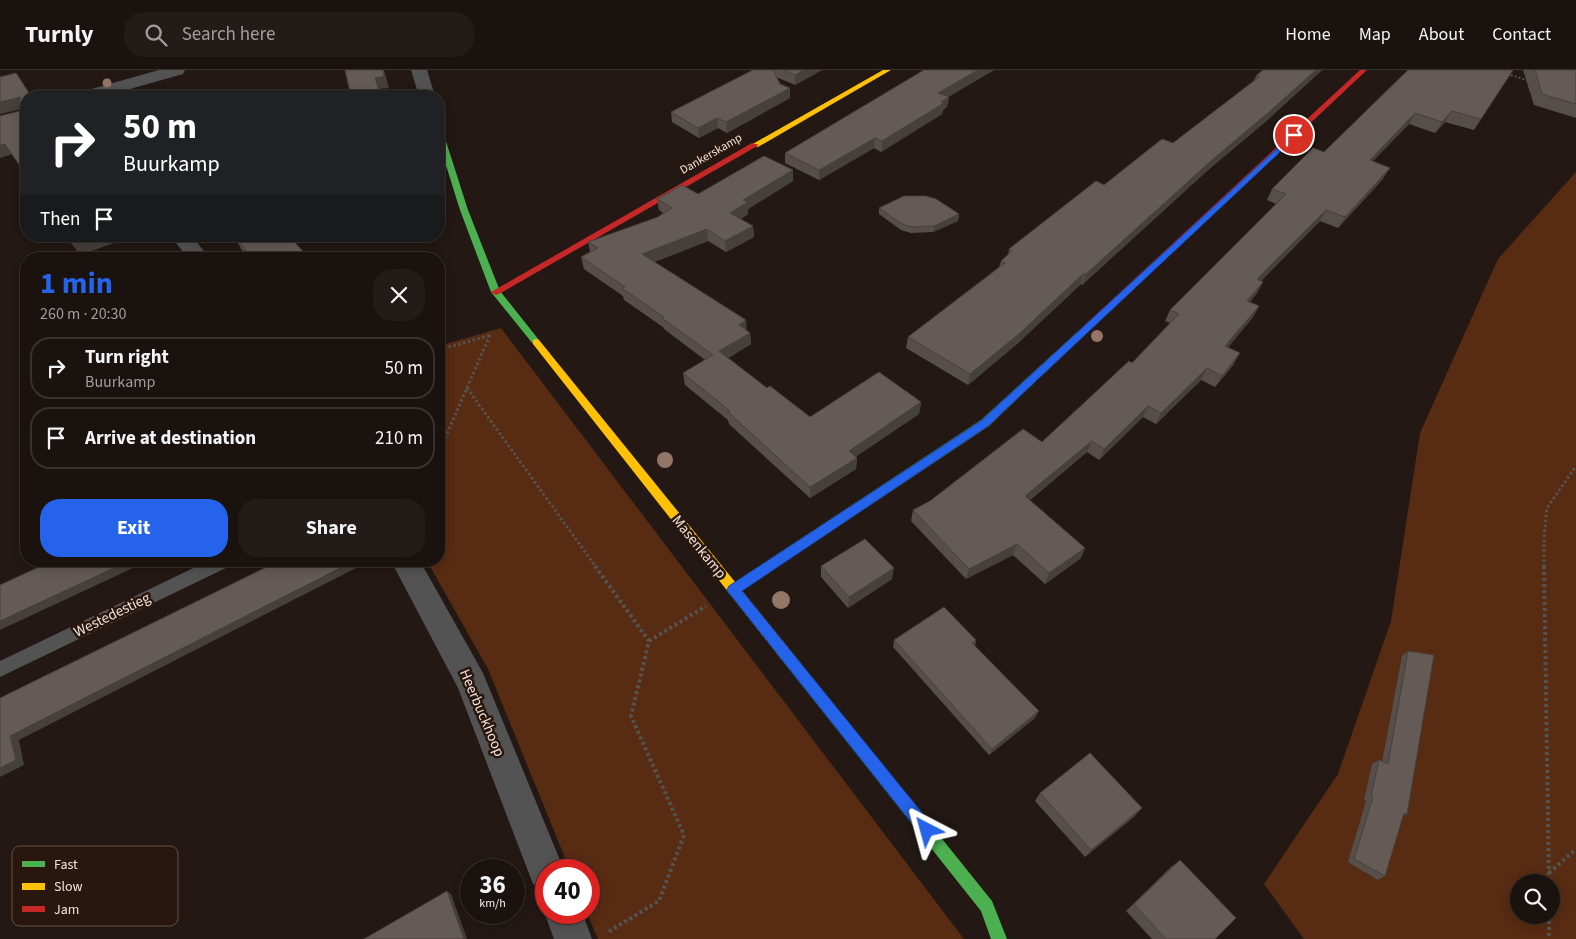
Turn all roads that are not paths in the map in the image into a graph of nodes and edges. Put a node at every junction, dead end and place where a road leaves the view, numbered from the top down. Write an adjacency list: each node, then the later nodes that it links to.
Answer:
1 (177, 70): 5 (street)
2 (419, 70): 6 (street)
3 (888, 70): 10 (street, Dankerskamp)
4 (1364, 70): 13 (street)
5 (108, 90)
6 (425, 90)
7 (445, 151): 10 (street, Masenkamp)
8 (186, 242): 9 (street)
9 (194, 252)
10 (496, 292): 13 (street, Masenkamp)
11 (212, 567): 14 (lane, Westedestieg)
12 (407, 567): 15 (street, Heerbuckhoop)
13 (734, 590): 18 (street, Masenkamp)
14 (0, 669)
15 (541, 859)
16 (575, 924): 17 (street)
17 (588, 937)
18 (999, 939)

